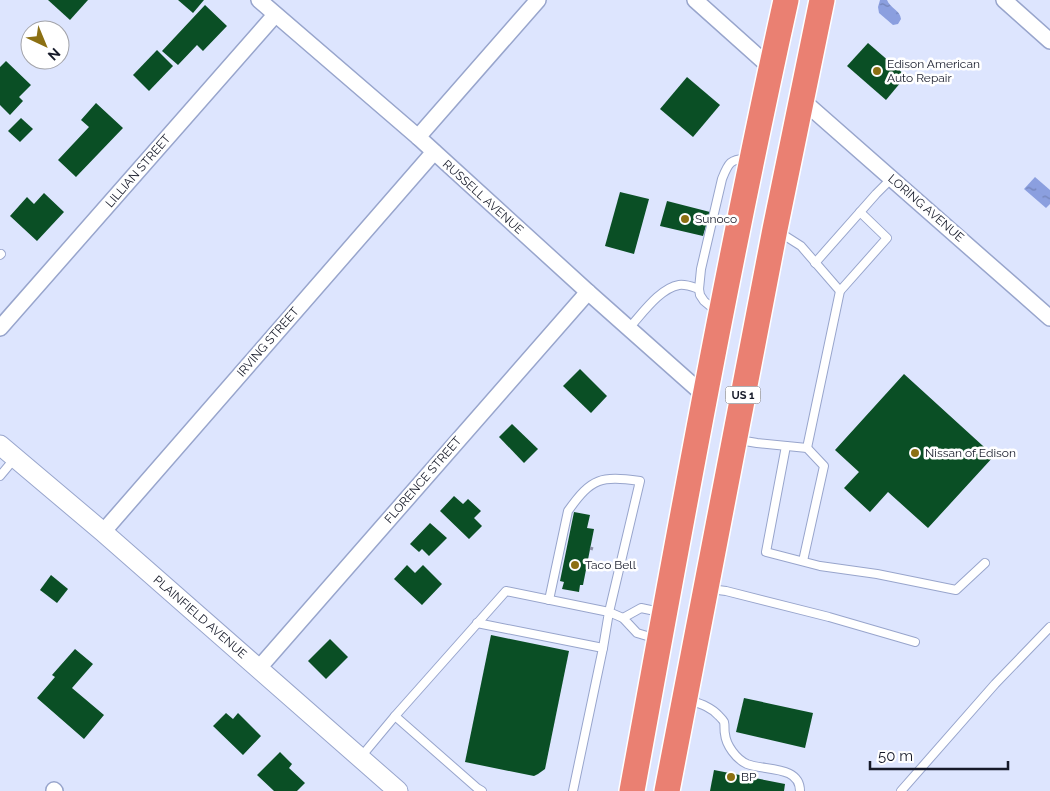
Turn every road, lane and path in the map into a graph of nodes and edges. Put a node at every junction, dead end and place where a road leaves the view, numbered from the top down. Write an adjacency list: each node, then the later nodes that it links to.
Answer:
1 (259, 0): 7 (street, RUSSELL AVENUE)
2 (538, 0): 11 (street)
3 (695, 0): 9 (street)
4 (786, 0): 9 (highway, US 1)
5 (822, 0): 10 (highway, US 1)
6 (1004, 0): 8 (street)
7 (275, 15): 11 (street, RUSSELL AVENUE); 23 (street, LILLIAN STREET)
8 (1050, 41)
9 (771, 68): 13 (highway, US 1)
10 (801, 99): 14 (street, LORING AVENUE); 16 (highway, US 1)
11 (418, 137): 12 (street, RUSSELL AVENUE)
12 (434, 152): 20 (street, RUSSELL AVENUE); 32 (street, IRVING STREET)
13 (752, 160): 18 (lane); 21 (highway, US 1)
14 (892, 178): 15 (lane); 22 (street, LORING AVENUE)
15 (860, 212): 17 (lane); 19 (lane)
16 (775, 229): 17 (lane); 26 (highway, US 1)
17 (815, 263): 19 (lane)
18 (699, 289): 21 (lane); 24 (lane)
19 (840, 291): 29 (lane)
20 (588, 292): 24 (street, RUSSELL AVENUE); 45 (street, FLORENCE STREET)
21 (721, 315): 25 (highway, US 1)
22 (1050, 318)
23 (0, 328)
24 (629, 328): 25 (street, RUSSELL AVENUE)
25 (706, 396): 38 (highway, US 1)
26 (734, 439): 28 (lane); 35 (highway, US 1)
27 (0, 445): 30 (street, PLAINFIELD AVENUE)
28 (786, 446): 29 (lane); 33 (lane)
29 (807, 448): 33 (lane)
30 (16, 458): 31 (lane); 32 (street, PLAINFIELD AVENUE)
31 (0, 476)
32 (103, 532): 45 (street, PLAINFIELD AVENUE)
33 (803, 561): 34 (lane)
34 (985, 563)
35 (706, 588): 43 (lane); 46 (highway, US 1)
36 (549, 600): 37 (lane); 37 (lane); 40 (lane)
37 (609, 612): 39 (lane); 44 (lane)
38 (665, 612): 39 (lane); 42 (highway, US 1)
39 (623, 618): 42 (lane)
40 (477, 623): 44 (lane); 47 (lane)
41 (1050, 627): 55 (lane)
42 (659, 640): 52 (highway, US 1)
43 (915, 642)
44 (603, 648): 51 (lane)
45 (258, 669): 48 (street, PLAINFIELD AVENUE)
46 (685, 699): 53 (highway, US 1); 54 (lane)
47 (395, 716): 48 (lane); 50 (lane)
48 (360, 758): 49 (street, PLAINFIELD AVENUE)
49 (398, 791)
50 (482, 791)
51 (572, 791)
52 (632, 791)
53 (667, 791)
54 (800, 791)
55 (900, 791)

